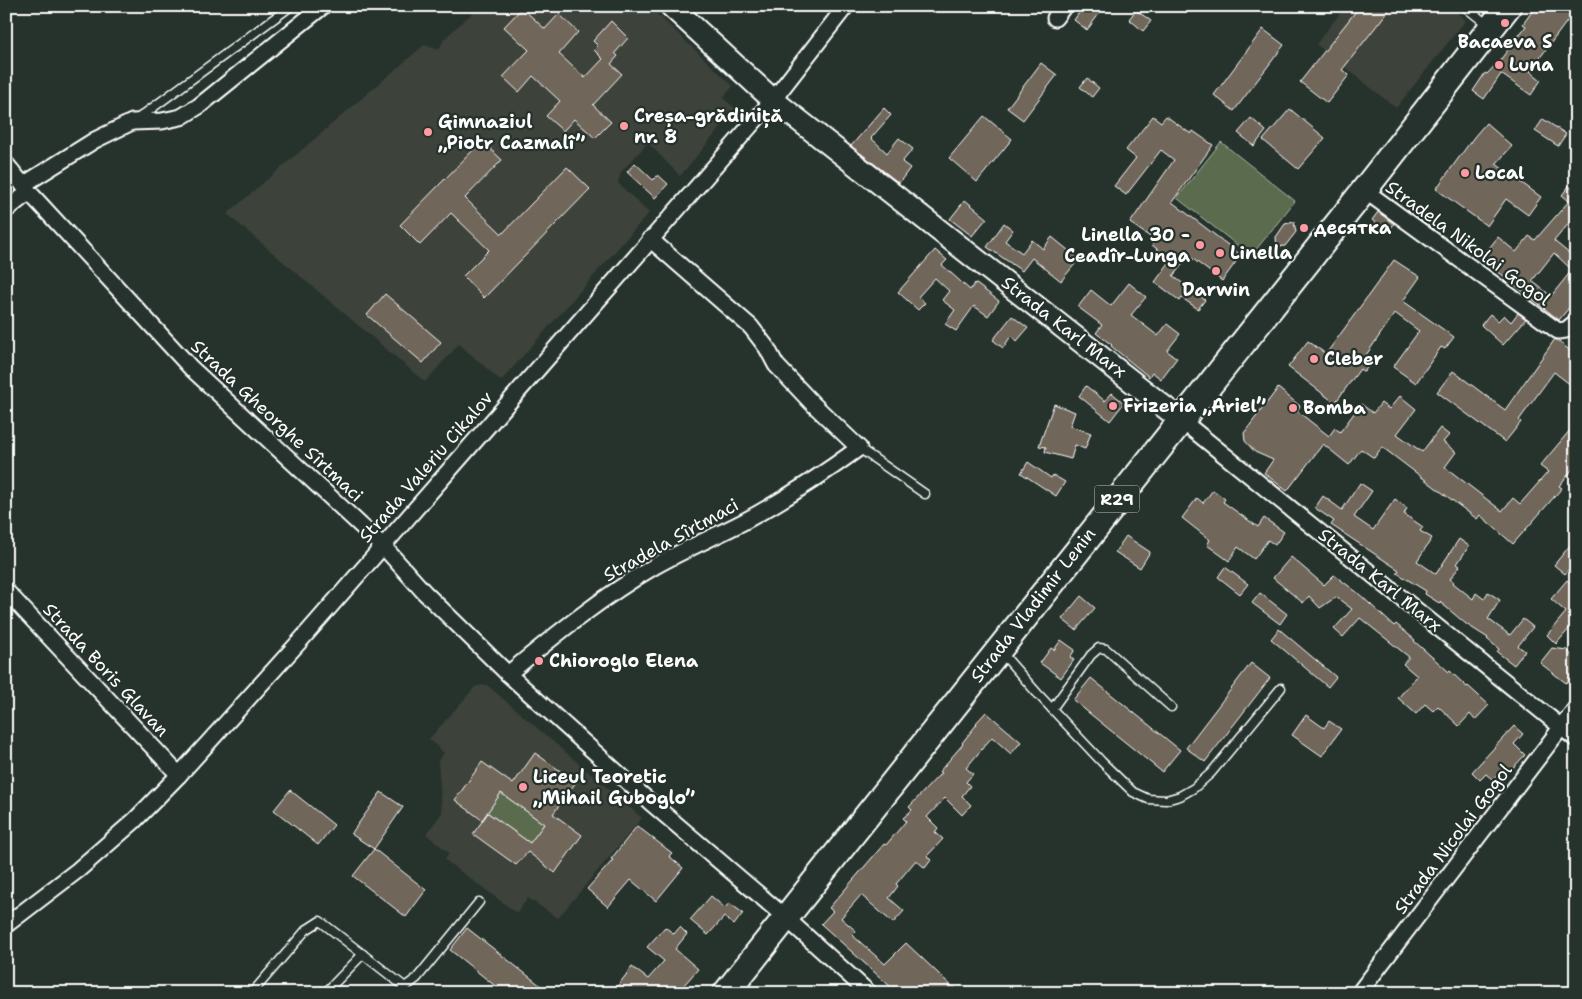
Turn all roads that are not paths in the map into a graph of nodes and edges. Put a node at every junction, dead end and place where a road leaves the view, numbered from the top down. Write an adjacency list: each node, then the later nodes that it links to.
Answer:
1 (292, 6): 9 (lane)
2 (323, 6): 9 (street)
3 (671, 6): 8 (street, Strada Karl Marx)
4 (846, 6): 8 (street, Strada Valeriu Cikalov)
5 (1464, 6): 7 (lane)
6 (1508, 6): 7 (main road, Strada Vladimir Lenin / R29)
7 (1491, 28): 12 (main road, Strada Vladimir Lenin / R29)
8 (773, 100): 14 (street, Strada Valeriu Cikalov); 16 (street, Strada Karl Marx)
9 (132, 122): 11 (street)
10 (6, 164): 11 (street, Strada Gheorghe Sîrtmaci)
11 (26, 189): 13 (street); 19 (street, Strada Gheorghe Sîrtmaci)
12 (1364, 190): 15 (street, Stradela Nikolai Gogol); 16 (main road, Strada Vladimir Lenin / R29)
13 (6, 210)
14 (650, 240): 17 (street); 19 (street, Strada Valeriu Cikalov)
15 (1576, 322)
16 (1181, 420): 21 (main road, Strada Vladimir Lenin / R29); 27 (street, Strada Karl Marx)
17 (858, 448): 18 (lane); 22 (street, Stradela Sîrtmaci)
18 (924, 494)
19 (383, 546): 22 (street, Strada Gheorghe Sîrtmaci); 29 (street, Strada Valeriu Cikalov)
20 (6, 591): 29 (street, Strada Boris Glavan)
21 (998, 649): 26 (lane); 31 (main road, Strada Vladimir Lenin / R29)
22 (508, 674): 31 (street, Strada Gheorghe Sîrtmaci)
23 (1281, 688): 26 (lane)
24 (1171, 708): 26 (lane)
25 (1576, 708): 27 (street, Strada Nicolai Gogol)
26 (1052, 709)
27 (1561, 726): 28 (street, Strada Karl Marx); 39 (street, Strada Nicolai Gogol)
28 (1576, 739)
29 (179, 775): 32 (street, Strada Valeriu Cikalov)
30 (479, 902): 34 (lane)
31 (786, 917): 37 (main road, Strada Vladimir Lenin / R29); 38 (street, Strada Gheorghe Sîrtmaci)
32 (6, 925)
33 (363, 954): 34 (lane); 35 (lane); 36 (lane)
34 (402, 990)
35 (252, 993)
36 (325, 993)
37 (726, 993)
38 (869, 993)
39 (1360, 993)

